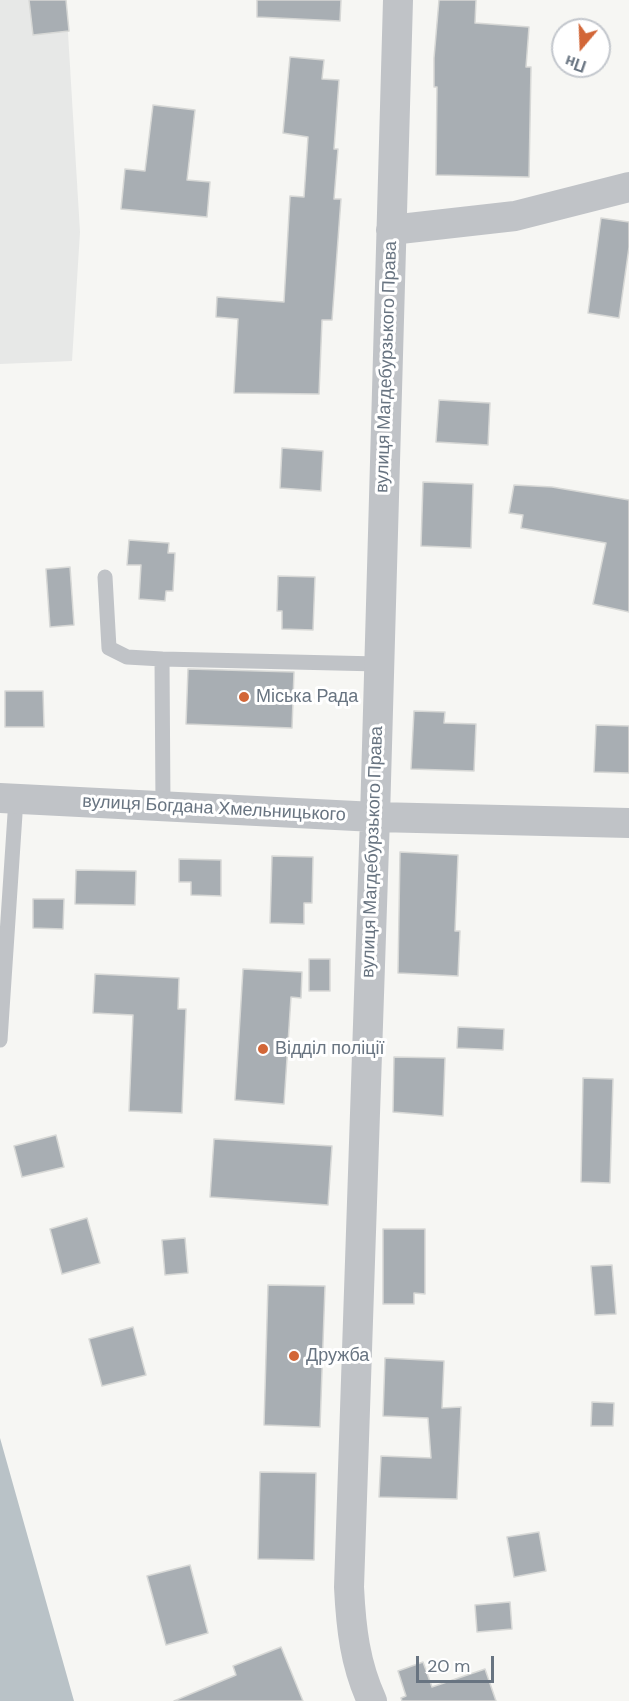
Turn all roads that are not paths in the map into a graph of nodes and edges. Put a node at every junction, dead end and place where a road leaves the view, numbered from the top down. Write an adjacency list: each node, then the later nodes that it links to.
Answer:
1 (398, 0): 3 (street, вулиця Магдебурзького Права)
2 (629, 187): 3 (street)
3 (391, 230): 6 (street, вулиця Магдебурзького Права)
4 (105, 577): 5 (lane)
5 (162, 659): 6 (lane); 8 (lane)
6 (379, 664): 9 (street, вулиця Магдебурзького Права)
7 (8, 798): 8 (street, вулиця Богдана Хмельницького); 11 (lane, вулиця Богдана Хмельницького)
8 (164, 806): 9 (street, вулиця Богдана Хмельницького)
9 (375, 818): 10 (street, вулиця Богдана Хмельницького); 12 (street, вулиця Магдебурзького Права)
10 (629, 823)
11 (0, 1040)
12 (372, 1701)

